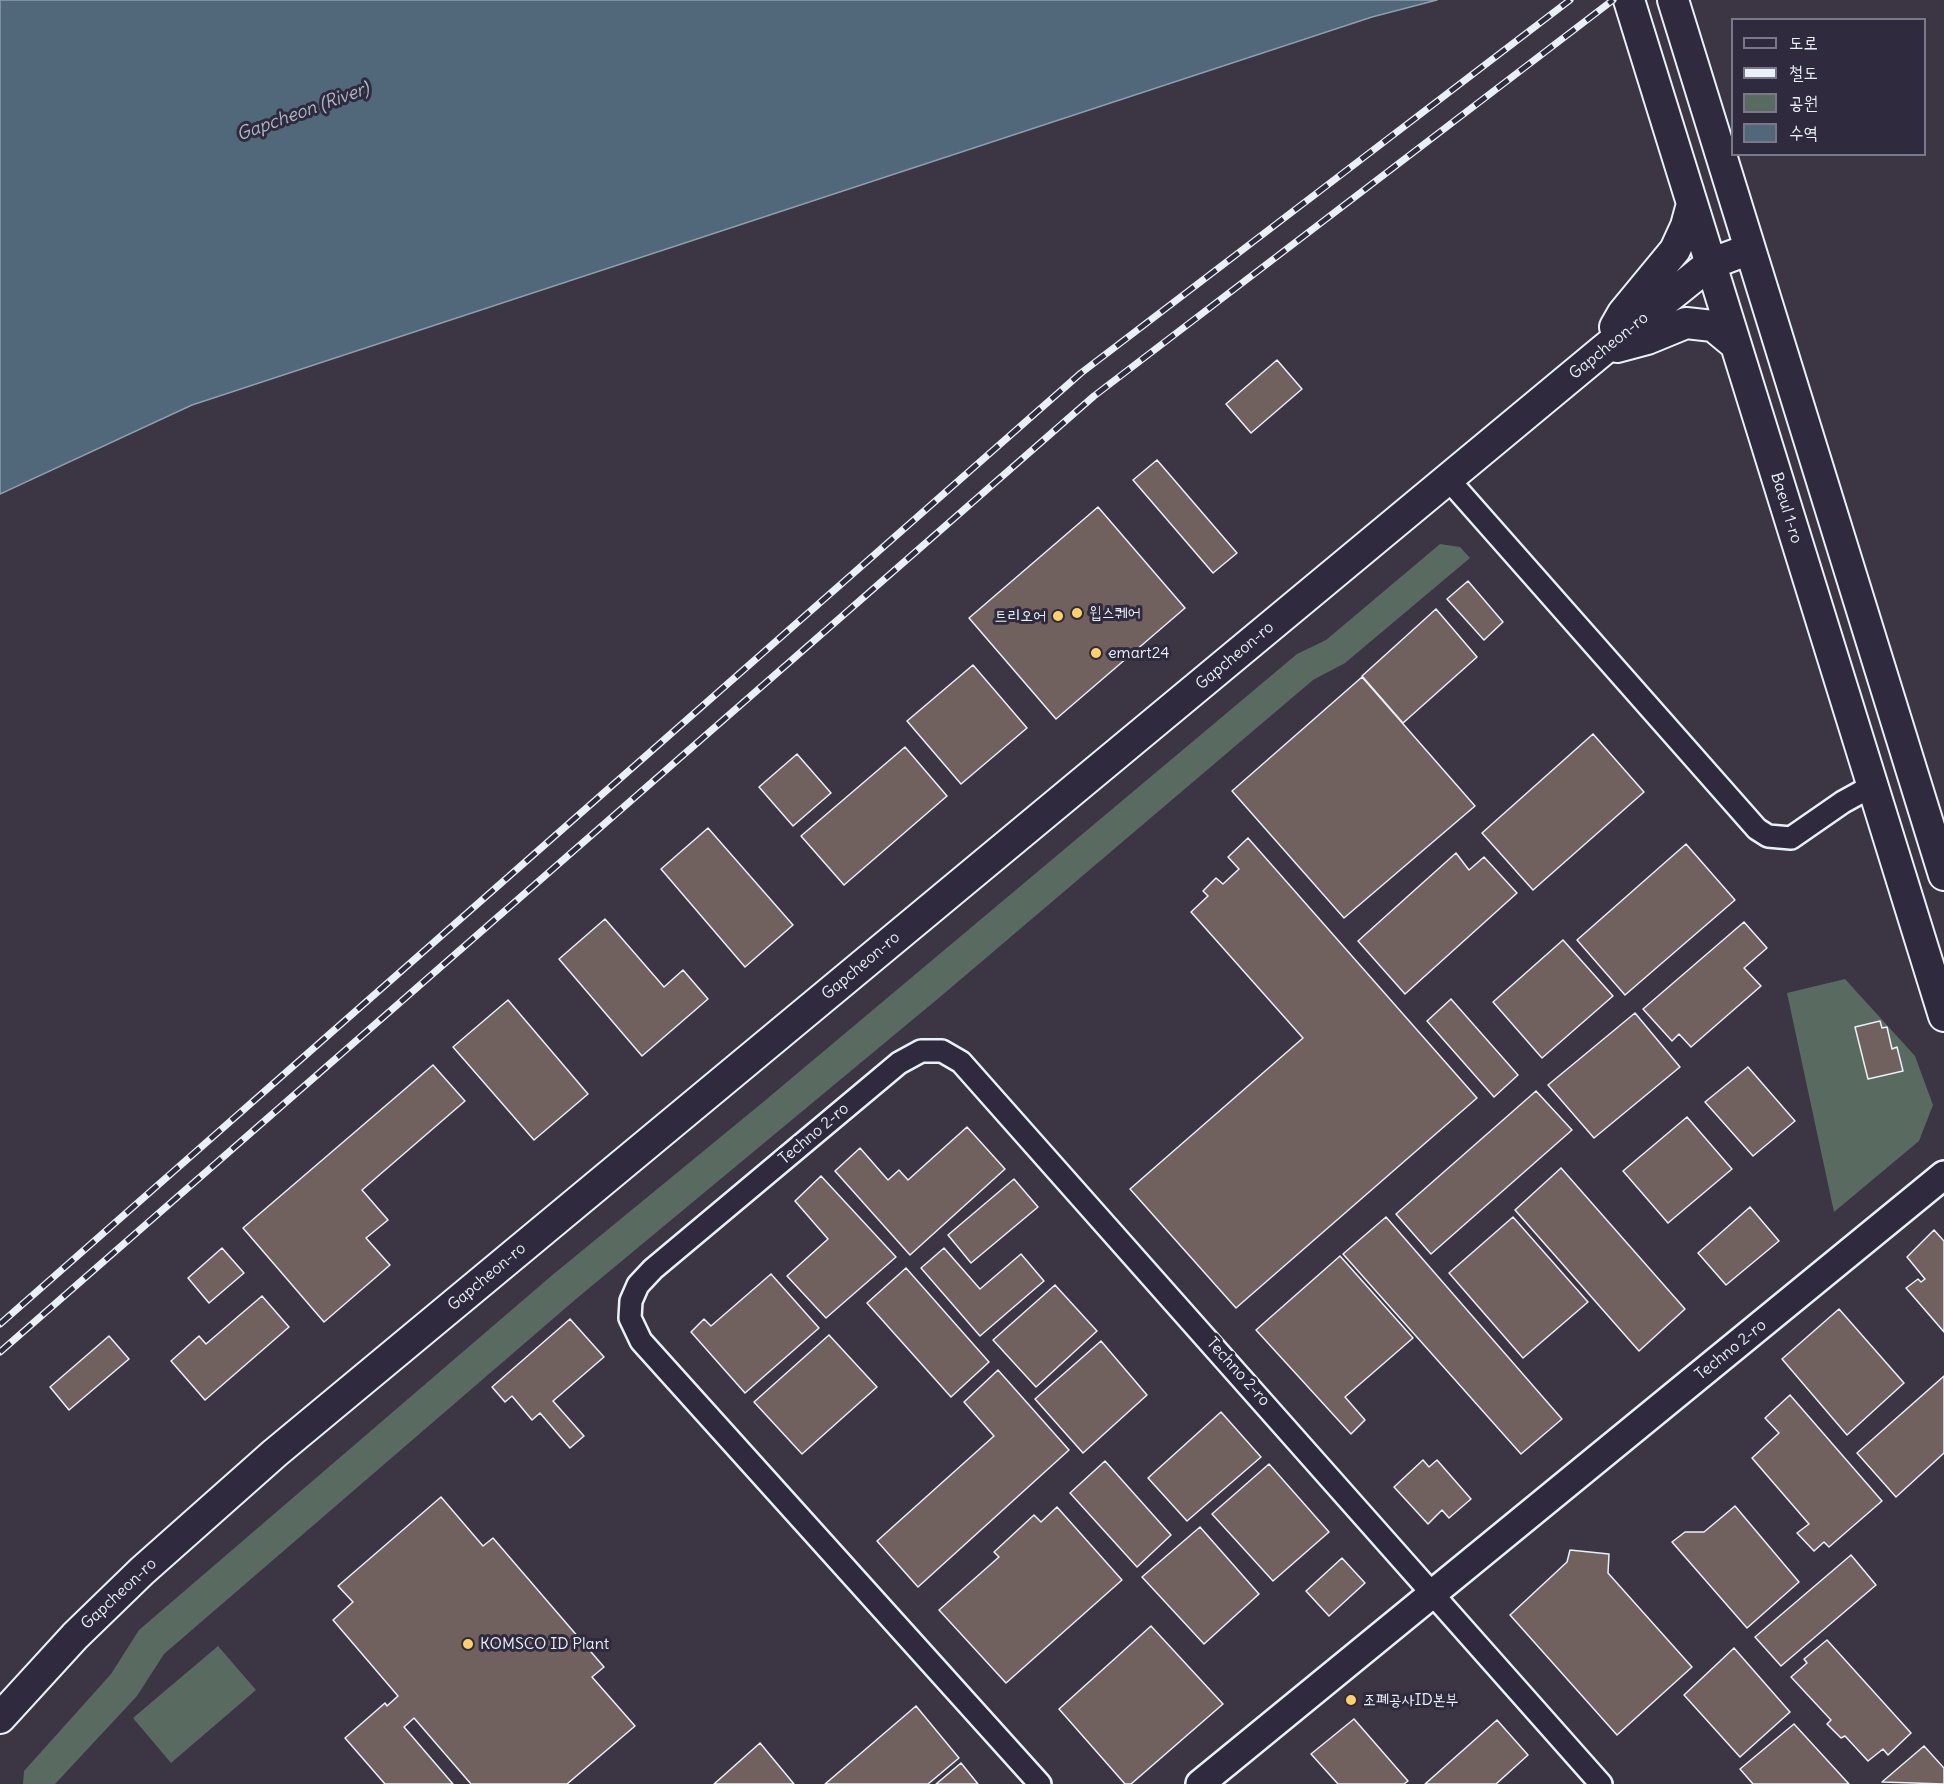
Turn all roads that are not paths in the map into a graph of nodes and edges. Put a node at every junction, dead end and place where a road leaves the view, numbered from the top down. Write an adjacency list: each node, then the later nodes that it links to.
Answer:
1 (1629, 0): 3 (main road, Baeul 1-ro)
2 (1673, 0): 4 (main road)
3 (1692, 204): 5 (main road, Baeul 1-ro); 7 (main road)
4 (1750, 249): 5 (main road, Gapcheon-ro); 10 (main road)
5 (1710, 264): 6 (main road, Baeul 1-ro); 7 (main road, Gapcheon-ro)
6 (1736, 345): 7 (main road); 9 (main road, Baeul 1-ro)
7 (1602, 351): 8 (main road, Gapcheon-ro)
8 (1448, 479): 9 (street); 14 (main road, Gapcheon-ro)
9 (1872, 786): 11 (main road, Baeul 1-ro)
10 (1944, 875)
11 (1944, 1016)
12 (1944, 1175): 13 (street, Techno 2-ro)
13 (1433, 1592): 15 (street, Techno 2-ro); 16 (street, Techno 2-ro); 17 (street, Techno 2-ro)
14 (0, 1718)
15 (1040, 1784)
16 (1200, 1784)
17 (1601, 1784)

